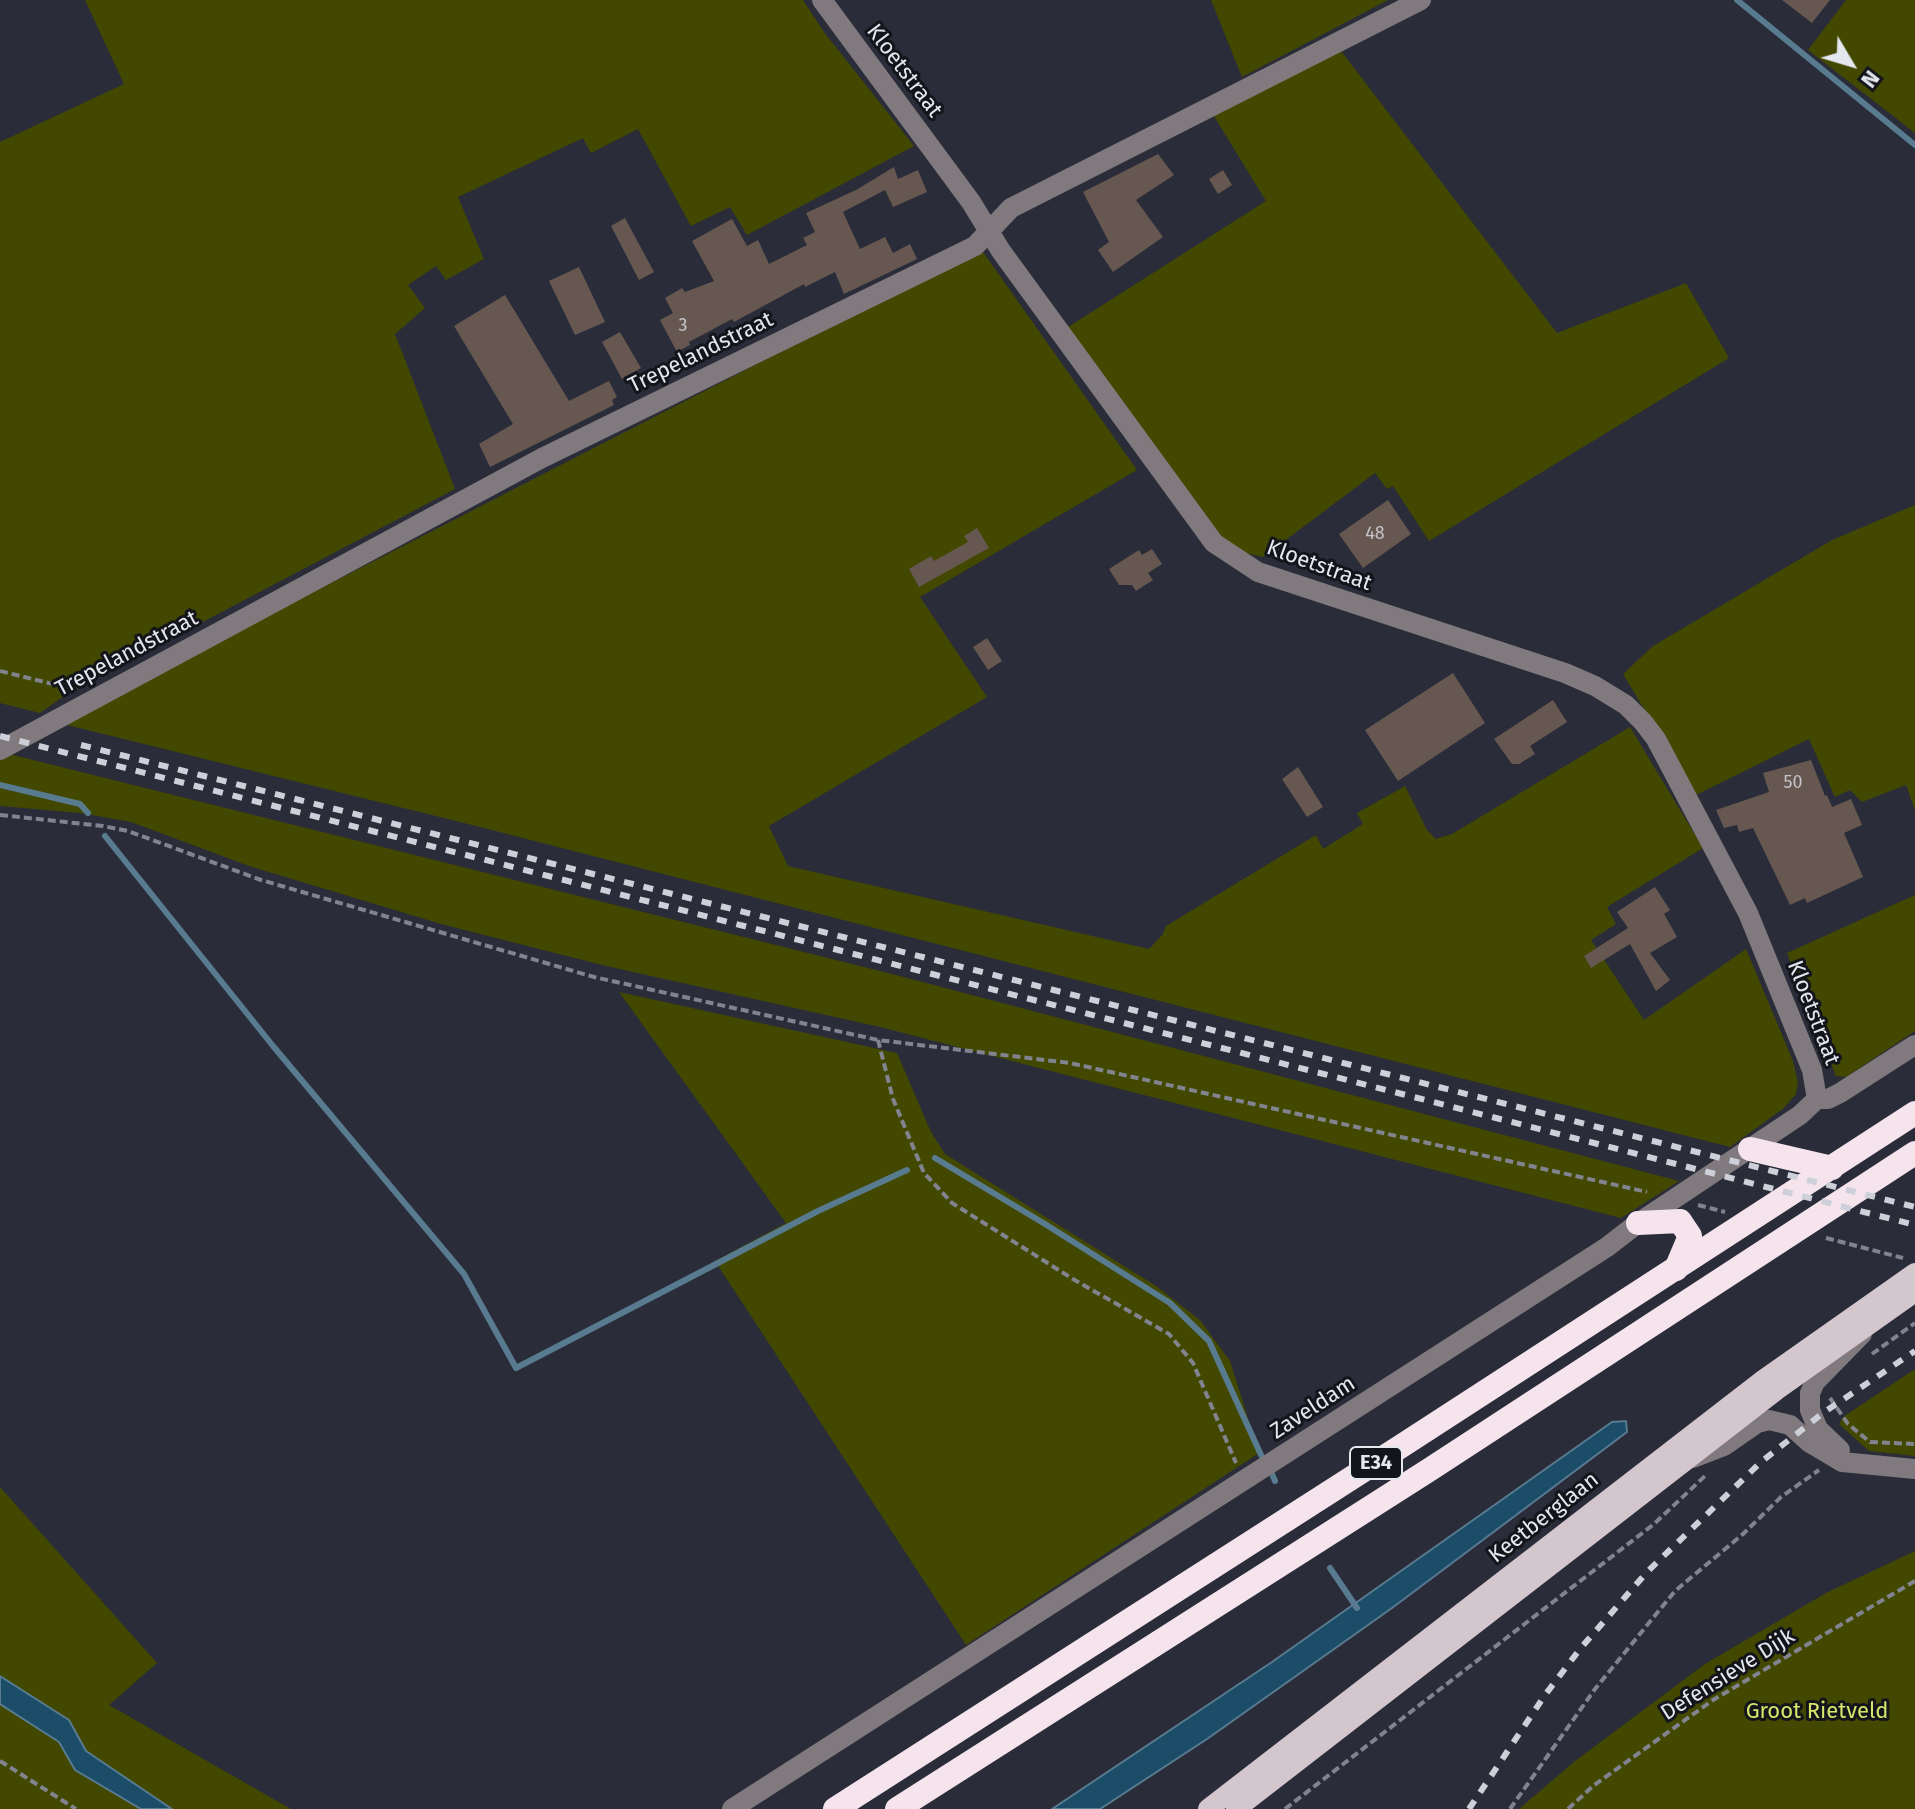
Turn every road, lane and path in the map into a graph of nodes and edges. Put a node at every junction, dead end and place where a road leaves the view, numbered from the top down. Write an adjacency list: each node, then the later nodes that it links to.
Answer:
1 (822, 0): 3 (street, Kloetstraat)
2 (1421, 0): 3 (street, Trepelandstraat)
3 (990, 232): 5 (street, Trepelandstraat); 10 (street, Kloetstraat)
4 (0, 671): 5 (path)
5 (83, 705): 6 (street, Trepelandstraat)
6 (0, 750)
7 (0, 815): 8 (path)
8 (878, 1040): 15 (path); 30 (path)
9 (1915, 1045): 10 (street, Zaveldam)
10 (1817, 1099): 12 (street, Zaveldam)
11 (1915, 1113): 14 (highway, E34)
12 (1750, 1149): 14 (highway); 16 (street, Zaveldam)
13 (1915, 1153): 36 (highway, E34)
14 (1832, 1168): 17 (highway, E34)
15 (1637, 1190)
16 (1638, 1223): 17 (highway); 30 (street, Zaveldam)
17 (1676, 1269): 35 (highway, E34)
18 (1915, 1273): 37 (main road, Keetberglaan)
19 (1915, 1292): 20 (main road, Keetberglaan)
20 (1879, 1317): 23 (street); 26 (main road, Keetberglaan)
21 (1915, 1323): 22 (path)
22 (1862, 1361)
23 (1810, 1410): 24 (path); 27 (street)
24 (1915, 1444)
25 (1835, 1459): 26 (street); 27 (street); 40 (path)
26 (1685, 1461): 38 (main road, Keetberglaan)
27 (1865, 1464): 28 (street)
28 (1915, 1469)
29 (1708, 1474): 39 (path)
30 (1243, 1481): 34 (street, Zaveldam)
31 (1915, 1581): 41 (path, Defensieve Dijk)
32 (0, 1761): 33 (path)
33 (76, 1809)
34 (732, 1809)
35 (835, 1809)
36 (897, 1809)
37 (1208, 1809)
38 (1236, 1809)
39 (1285, 1809)
40 (1510, 1809)
41 (1568, 1809)

